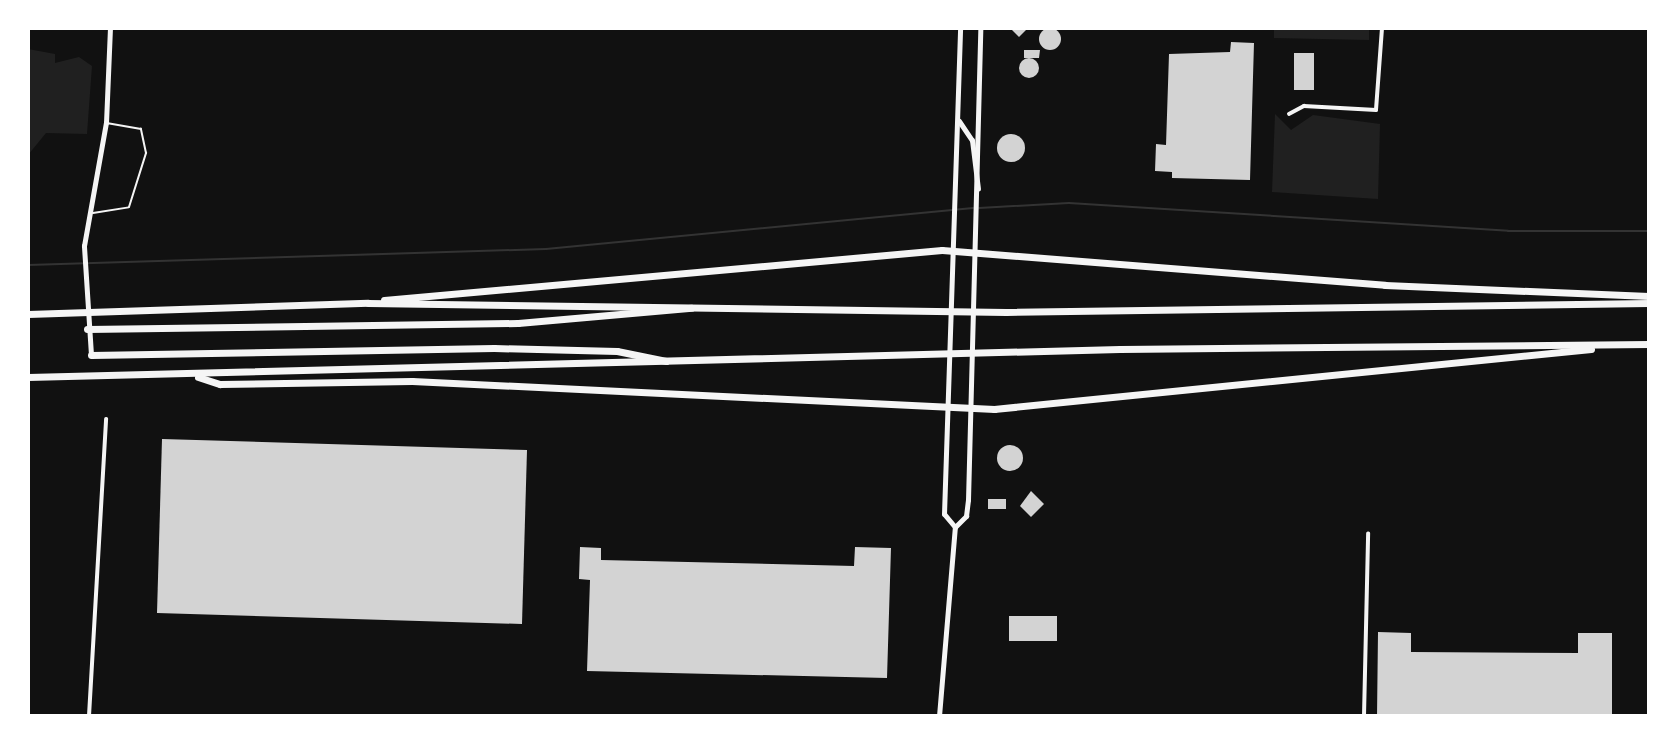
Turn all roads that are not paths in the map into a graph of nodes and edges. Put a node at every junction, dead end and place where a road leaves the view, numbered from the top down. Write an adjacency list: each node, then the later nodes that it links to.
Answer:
1 (110, 28): 7 (street)
2 (960, 28): 6 (main road)
3 (980, 28): 8 (main road)
4 (1382, 28): 5 (street)
5 (1289, 114)
6 (959, 121): 8 (main road); 10 (main road)
7 (106, 123): 9 (street); 9 (lane)
8 (979, 193): 11 (main road)
9 (87, 213): 17 (street)
10 (955, 251): 11 (highway); 13 (highway); 23 (main road)
11 (978, 251): 12 (highway); 24 (main road)
12 (1649, 296)
13 (368, 303): 15 (highway); 16 (highway)
14 (1649, 303): 15 (highway)
15 (716, 304): 17 (highway)
16 (28, 314)
17 (87, 329): 19 (street)
18 (1649, 345): 20 (highway); 24 (highway)
19 (91, 355): 20 (highway)
20 (677, 364): 21 (highway)
21 (190, 375): 22 (highway); 23 (highway)
22 (28, 377)
23 (949, 409): 24 (highway); 26 (main road)
24 (972, 409): 26 (main road)
25 (106, 419): 28 (street)
26 (955, 527): 29 (main road)
27 (1368, 534): 30 (street)
28 (89, 716)
29 (939, 716)
30 (1364, 716)

